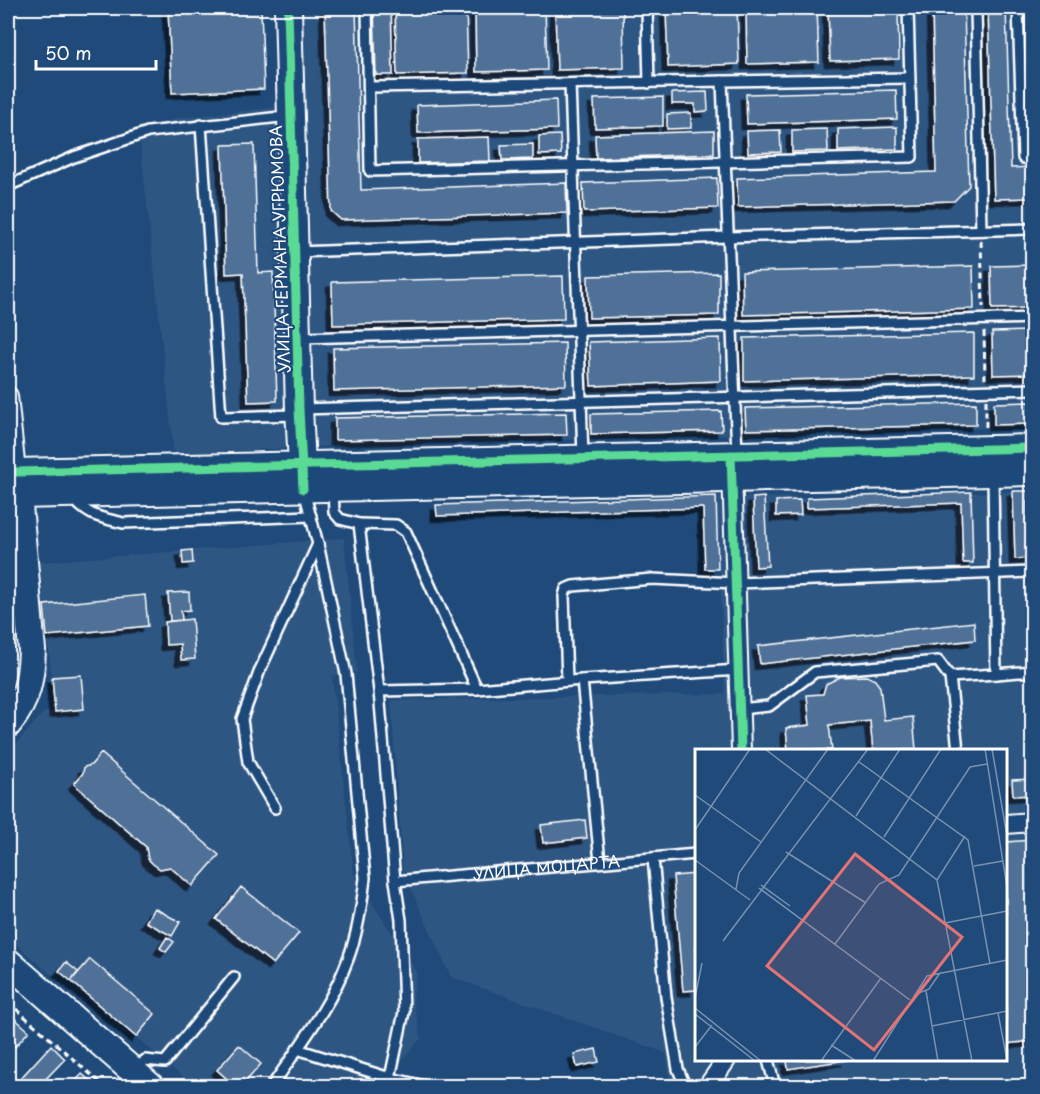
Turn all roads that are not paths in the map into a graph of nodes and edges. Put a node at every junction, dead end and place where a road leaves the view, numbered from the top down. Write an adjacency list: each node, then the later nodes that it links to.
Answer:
1 (288, 8): 12 (street, УЛИЦА ГЕРМАНА УГРЮМОВА)
2 (367, 8): 11 (lane)
3 (647, 8): 9 (lane)
4 (908, 8): 7 (lane)
5 (976, 8): 19 (lane)
6 (1018, 8): 14 (lane)
7 (909, 78): 8 (lane); 15 (lane)
8 (722, 81): 9 (lane); 15 (lane)
9 (649, 83): 10 (lane)
10 (570, 84): 11 (lane); 16 (lane)
11 (369, 87): 16 (lane)
12 (291, 116): 13 (lane); 22 (street, УЛИЦА ГЕРМАНА УГРЮМОВА)
13 (201, 125): 17 (lane); 31 (lane)
14 (1023, 158)
15 (726, 163): 16 (lane); 20 (lane)
16 (572, 166): 21 (lane)
17 (8, 186)
18 (1032, 229): 19 (lane)
19 (981, 230): 20 (lane)
20 (728, 237): 21 (lane); 24 (lane)
21 (575, 242): 22 (lane); 25 (lane)
22 (296, 252): 26 (street, УЛИЦА ГЕРМАНА УГРЮМОВА)
23 (1032, 318): 24 (lane)
24 (732, 326): 25 (lane); 29 (lane)
25 (578, 330): 26 (lane); 30 (lane)
26 (298, 338): 31 (street, УЛИЦА ГЕРМАНА УГРЮМОВА)
27 (1032, 389): 29 (lane)
28 (8, 396): 40 (street)
29 (735, 397): 30 (lane); 35 (lane)
30 (581, 401): 31 (lane); 33 (lane)
31 (299, 412): 38 (street, УЛИЦА ГЕРМАНА УГРЮМОВА)
32 (1032, 448): 34 (street)
33 (583, 459): 35 (street); 37 (street)
34 (991, 461): 35 (street); 36 (street); 46 (lane)
35 (734, 463): 37 (street); 47 (street)
36 (1032, 472)
37 (332, 476): 38 (street); 42 (lane)
38 (303, 477): 39 (street); 40 (street); 41 (lane)
39 (69, 494): 40 (street); 41 (lane)
40 (18, 495): 44 (street); 57 (street)
41 (311, 516): 43 (lane)
42 (359, 524): 54 (lane); 55 (lane)
43 (318, 544): 60 (lane); 69 (lane)
44 (8, 545)
45 (1032, 572): 46 (lane)
46 (994, 573): 47 (lane); 50 (lane)
47 (736, 583): 48 (street); 53 (lane)
48 (739, 670): 52 (lane); 56 (street)
49 (1032, 671): 50 (lane)
50 (996, 674): 51 (lane)
51 (950, 677): 56 (lane); 59 (lane)
52 (582, 680): 53 (lane); 65 (lane)
53 (567, 681): 54 (lane)
54 (477, 689): 55 (lane)
55 (379, 692): 66 (lane)
56 (740, 709): 58 (street)
57 (8, 724)
58 (741, 749)
59 (958, 749)
60 (275, 808)
61 (1032, 822): 62 (street)
62 (1007, 824)
63 (695, 854): 64 (lane, УЛИЦА МОЦАРТА)
64 (653, 858): 65 (lane, УЛИЦА МОЦАРТА); 76 (lane)
65 (600, 862): 66 (lane, УЛИЦА МОЦАРТА)
66 (395, 880): 72 (lane)
67 (8, 962): 73 (street)
68 (234, 977): 73 (lane)
69 (297, 1049): 72 (lane); 74 (lane)
70 (725, 1061): 77 (street)
71 (768, 1061): 78 (lane)
72 (390, 1078): 75 (lane)
73 (142, 1080)
74 (272, 1086)
75 (425, 1086)
76 (685, 1086)
77 (708, 1086)
78 (774, 1086)

